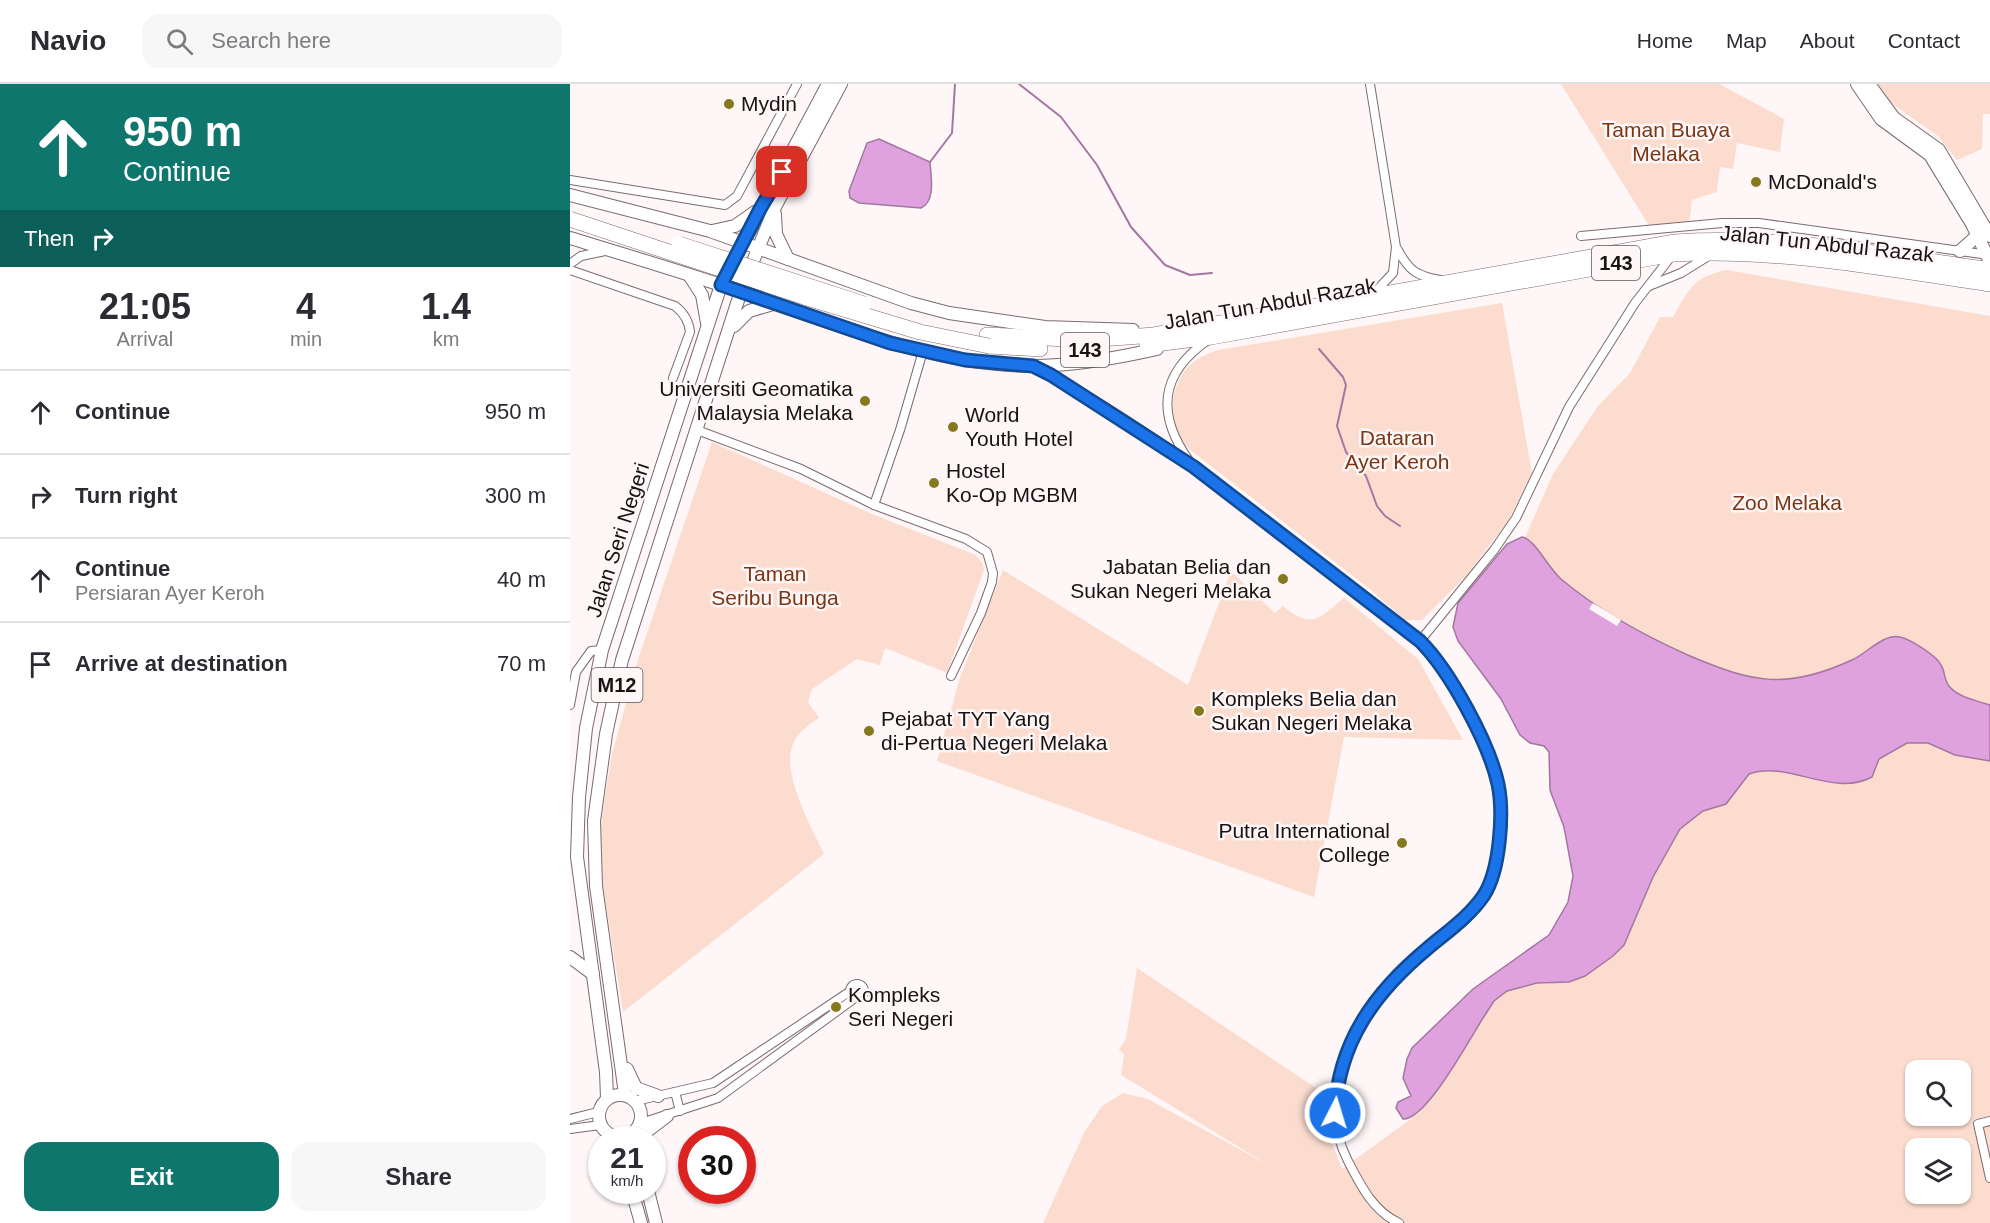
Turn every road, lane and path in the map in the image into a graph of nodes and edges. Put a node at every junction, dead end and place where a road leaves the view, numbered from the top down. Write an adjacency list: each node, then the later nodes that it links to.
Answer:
1 (797, 84): 7 (street)
2 (828, 84): 10 (main road, M12)
3 (841, 84): 9 (main road, M12)
4 (1370, 84): 21 (street)
5 (1857, 84): 17 (main road)
6 (1869, 84): 17 (main road)
7 (570, 180)
8 (570, 195): 12 (main road)
9 (775, 207): 22 (main road, M12); 27 (main road)
10 (760, 209): 15 (main road); 19 (main road, M12)
11 (570, 210): 47 (highway, Jalan Tun Abdul Razak / 143, bridge)
12 (647, 216): 15 (main road); 26 (main road)
13 (570, 219): 47 (highway, Jalan Tun Abdul Razak / 143, bridge)
14 (1722, 223): 16 (street); 20 (street); 24 (street)
15 (710, 231): 19 (main road)
16 (1581, 236)
17 (1984, 236): 24 (main road); 28 (main road)
18 (570, 238): 23 (main road)
19 (742, 242): 22 (main road); 37 (main road, M12)
20 (1718, 246): 25 (highway, Jalan Tun Abdul Razak / 143); 28 (highway, Jalan Tun Abdul Razak / 143); 34 (highway, Jalan Tun Abdul Razak / 143); 35 (highway, Jalan Tun Abdul Razak / 143); 38 (street)
21 (1396, 247): 35 (street); 40 (street)
22 (759, 248): 27 (main road); 39 (main road, M12)
23 (609, 250): 26 (main road); 29 (street)
24 (1960, 251): 28 (street)
25 (1673, 254): 38 (street); 46 (highway, Jalan Tun Abdul Razak / 143)
26 (639, 259): 32 (main road)
27 (788, 259): 31 (main road)
28 (1989, 260)
29 (570, 264)
30 (570, 270): 50 (street)
31 (827, 273): 42 (main road); 45 (main road)
32 (689, 274): 37 (main road); 43 (main road)
33 (1990, 274): 34 (highway)
34 (1971, 281): 36 (highway, Jalan Tun Abdul Razak / 143)
35 (1447, 282): 40 (highway, Jalan Tun Abdul Razak / 143)
36 (1990, 284)
37 (721, 285): 39 (main road); 43 (main road, Jalan Seri Negeri / M12)
38 (1647, 287): 54 (street)
39 (741, 291): 41 (main road); 44 (main road, Jalan Seri Negeri / M12)
40 (1370, 296): 45 (highway, Jalan Tun Abdul Razak / 143)
41 (773, 303): 42 (main road); 44 (main road)
42 (818, 319): 48 (main road)
43 (708, 328): 55 (main road, Jalan Seri Negeri / M12)
44 (730, 332): 51 (main road, Jalan Seri Negeri / M12)
45 (1179, 336): 46 (highway, Jalan Tun Abdul Razak / 143); 47 (highway, Jalan Tun Abdul Razak / 143); 49 (main road)
46 (1211, 338): 52 (street)
47 (988, 340)
48 (923, 351): 49 (main road); 53 (street)
49 (1033, 366): 52 (street)
50 (673, 378)
51 (697, 429): 53 (street); 60 (main road, Jalan Seri Negeri / M12)
52 (1194, 467): 54 (street)
53 (874, 505): 56 (street)
54 (1420, 641): 83 (street)
55 (602, 650): 57 (street); 59 (main road, Jalan Seri Negeri / M12)
56 (951, 676)
57 (570, 705)
58 (570, 957): 59 (main road)
59 (593, 974): 66 (main road, Jalan Seri Negeri / M12)
60 (615, 1022): 65 (main road); 67 (main road, Jalan Seri Negeri / M12)
61 (765, 1051): 62 (street); 62 (street); 63 (street)
62 (774, 1056): 68 (street)
63 (710, 1085): 64 (street); 68 (street)
64 (675, 1092): 65 (street); 69 (street)
65 (658, 1096): 67 (street)
66 (607, 1098): 67 (main road); 72 (main road)
67 (631, 1098): 75 (main road, M12)
68 (714, 1101): 69 (street)
69 (680, 1112): 70 (street)
70 (667, 1116): 76 (main road)
71 (570, 1119): 72 (street)
72 (599, 1119): 74 (main road); 77 (street)
73 (1990, 1121): 78 (street)
74 (602, 1126)
75 (639, 1126)
76 (654, 1126)
77 (570, 1129)
78 (1990, 1178)
79 (635, 1204): 82 (main road)
80 (652, 1204): 81 (main road)
81 (655, 1222)
82 (640, 1223)
83 (1399, 1223)

